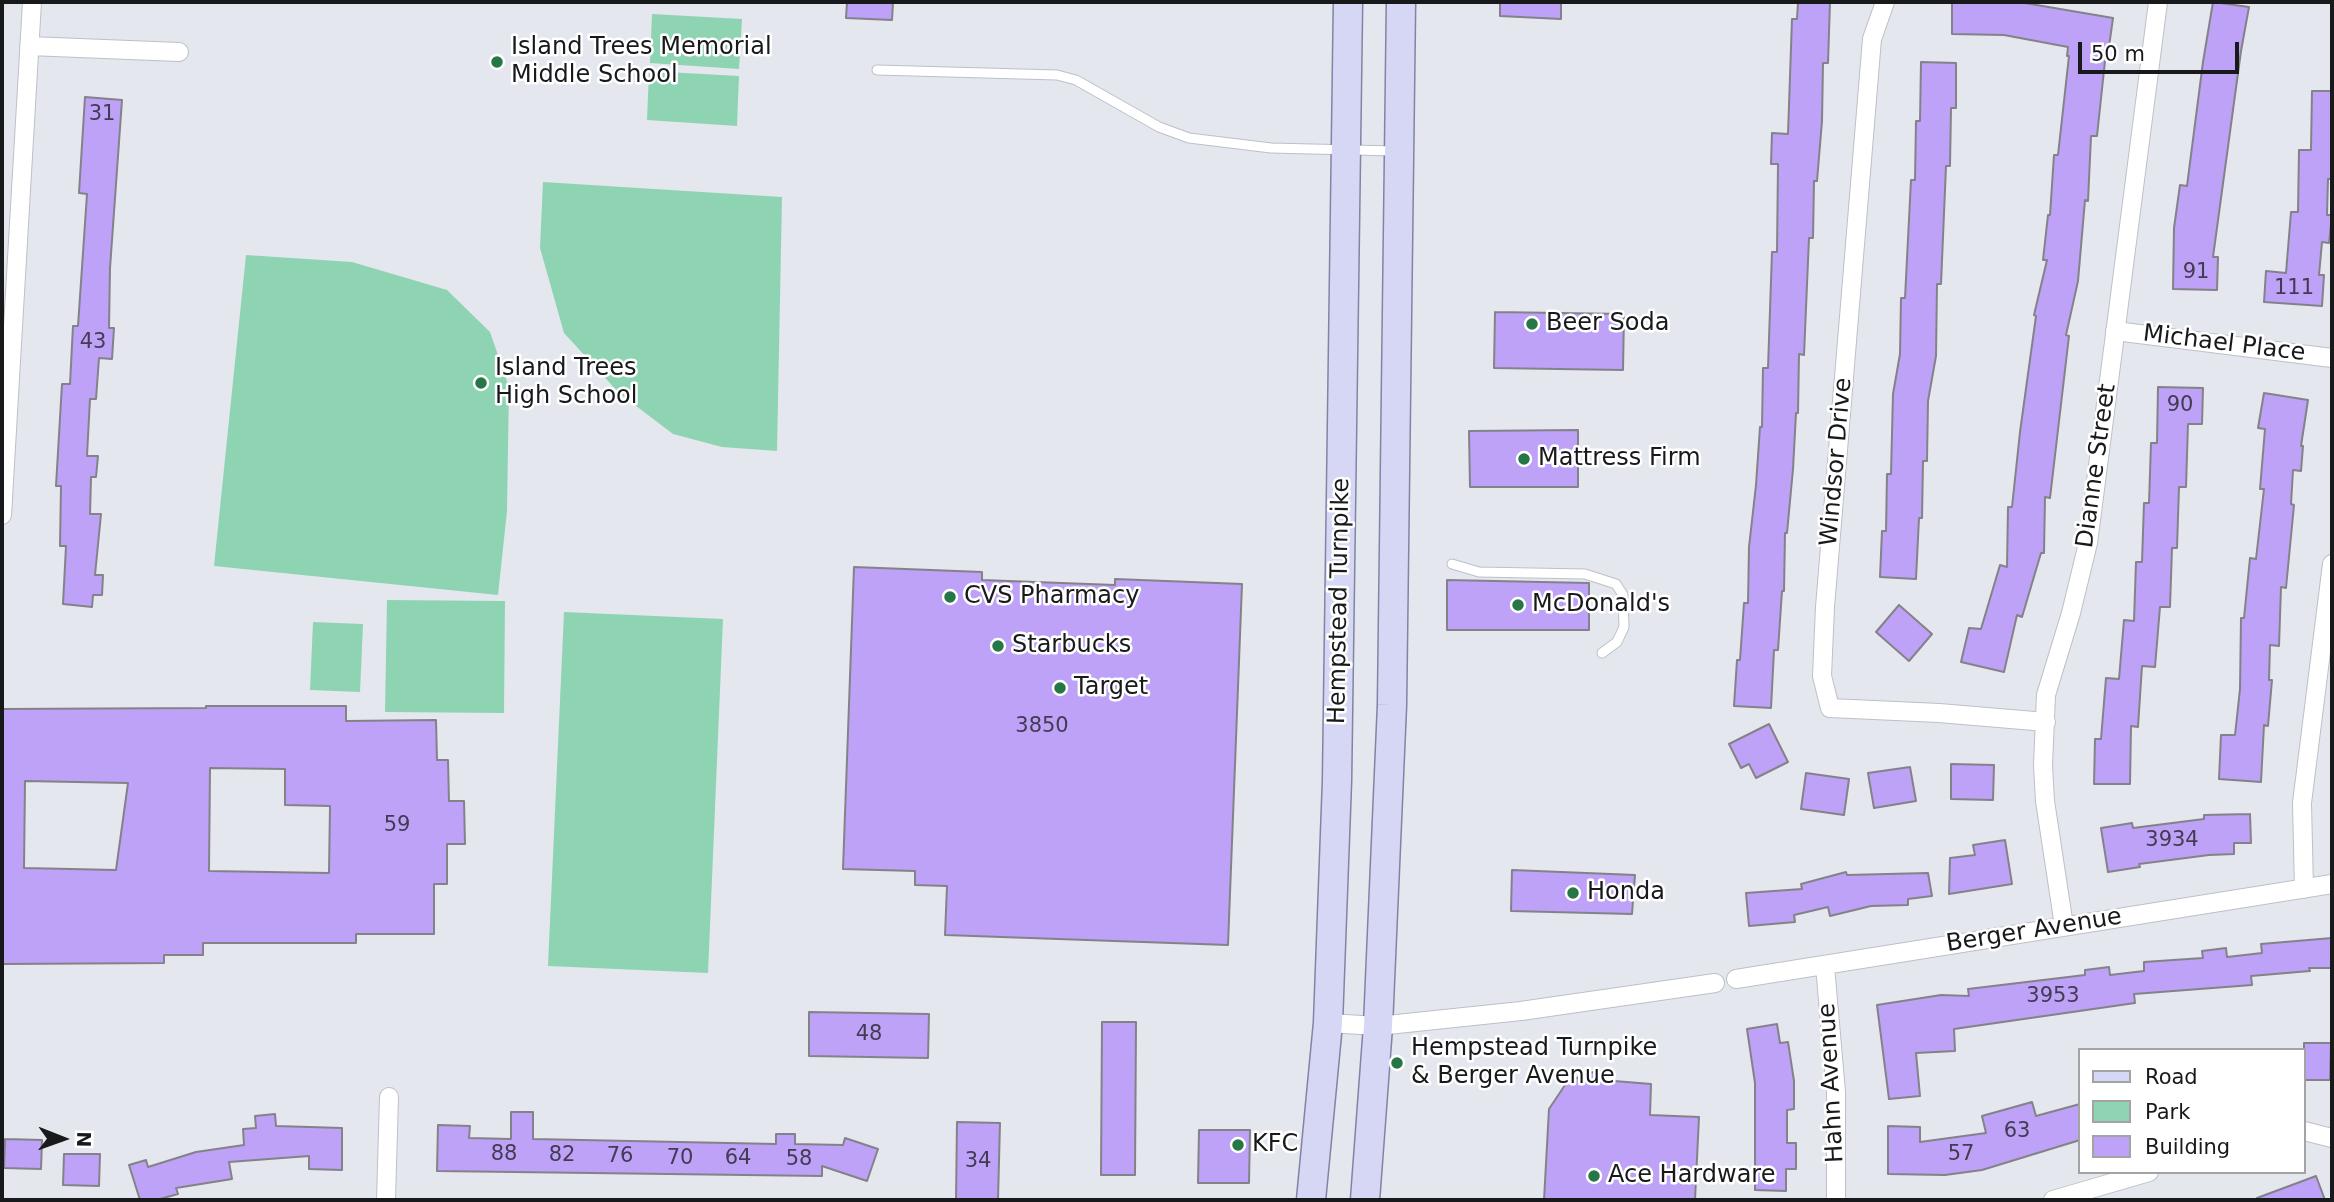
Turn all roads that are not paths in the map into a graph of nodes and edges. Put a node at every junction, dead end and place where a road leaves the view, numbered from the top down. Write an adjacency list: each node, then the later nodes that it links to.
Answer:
1 (32, 2): 6 (street)
2 (1348, 2): 9 (main road, Hempstead Turnpike)
3 (1401, 2): 10 (main road)
4 (1885, 2): 20 (street, Windsor Drive)
5 (2158, 2): 12 (street, Dianne Street)
6 (29, 46): 7 (street); 11 (street)
7 (179, 52)
8 (877, 71): 9 (lane)
9 (1346, 150): 10 (lane); 27 (main road, Hempstead Turnpike)
10 (1399, 151): 28 (main road)
11 (9, 245): 14 (street)
12 (2115, 331): 13 (street, Michael Place); 20 (street, Dianne Street)
13 (2332, 358)
14 (2, 488): 15 (street)
15 (2, 515)
16 (1452, 564): 19 (lane)
17 (2332, 564): 18 (street)
18 (2330, 597): 22 (street)
19 (1602, 653)
20 (2046, 723): 23 (street, Dianne Street)
21 (2332, 884): 22 (street, Berger Avenue)
22 (2304, 889): 23 (street, Berger Avenue)
23 (2064, 926): 24 (street, Berger Avenue)
24 (1825, 966): 25 (street, Berger Avenue); 36 (street, Hahn Avenue)
25 (1736, 979)
26 (1715, 983): 28 (street)
27 (1328, 1023): 28 (street); 34 (main road, Hempstead Turnpike)
28 (1378, 1026): 35 (main road)
29 (388, 1097): 33 (street)
30 (2306, 1132): 31 (street)
31 (2332, 1138)
32 (2142, 1174): 37 (street)
33 (386, 1200)
34 (1311, 1200)
35 (1365, 1200)
36 (1836, 1200)
37 (2053, 1200)

